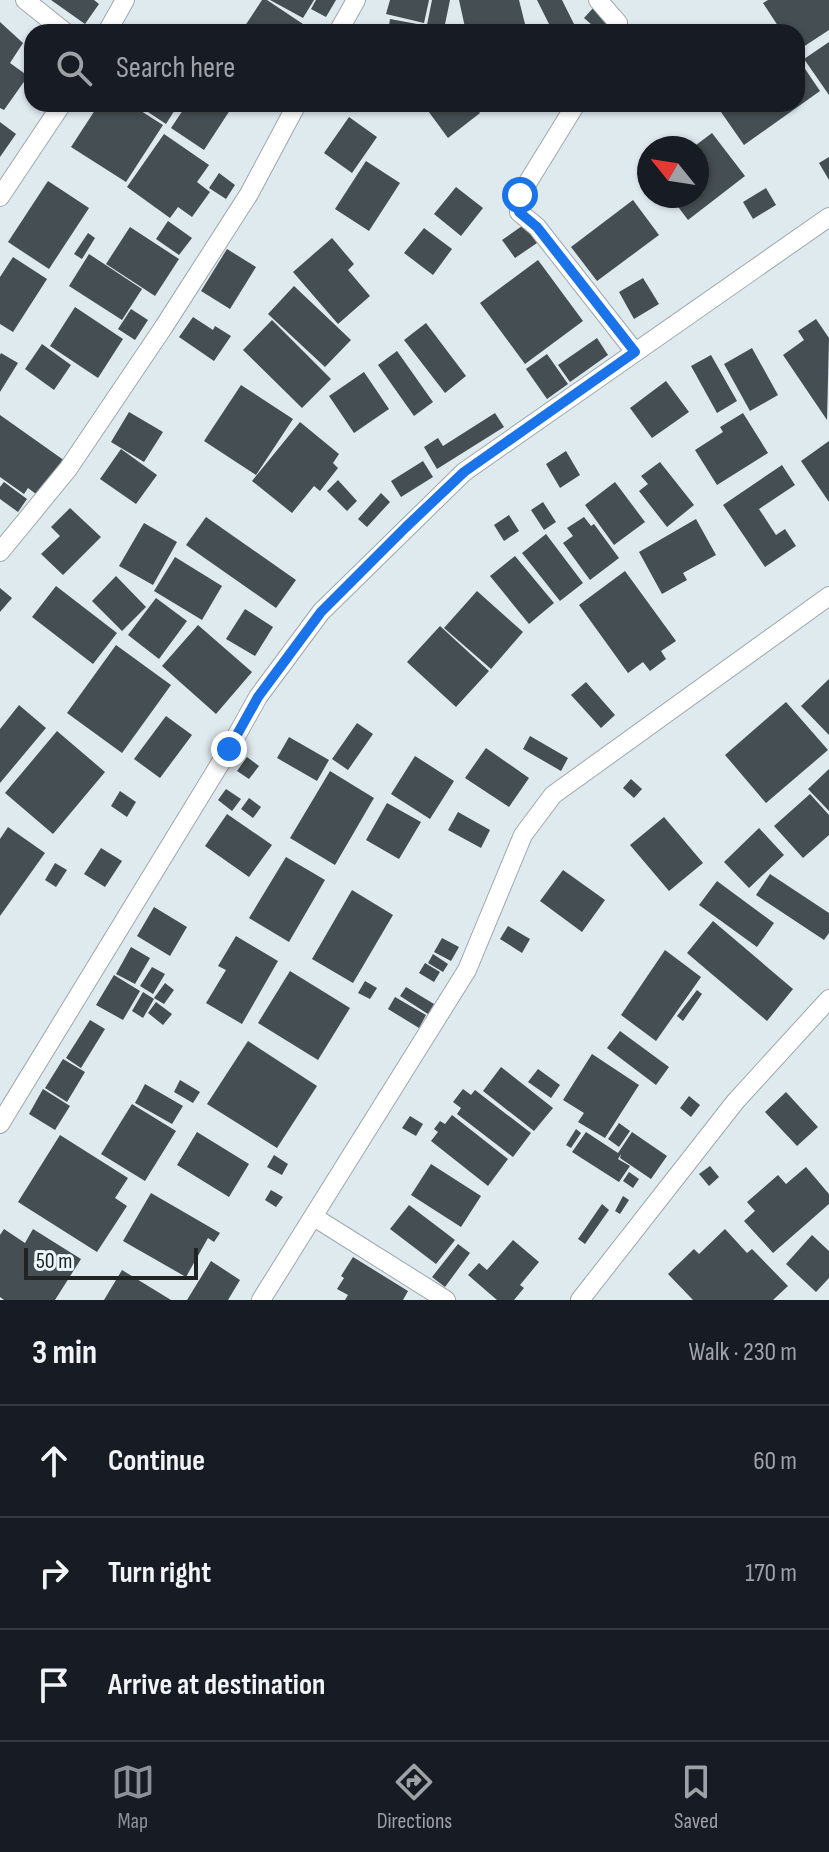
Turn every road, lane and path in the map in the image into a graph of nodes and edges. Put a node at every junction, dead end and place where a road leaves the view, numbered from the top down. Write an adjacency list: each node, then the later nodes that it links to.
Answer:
1 (25, 0): 5 (street)
2 (125, 0): 6 (street)
3 (356, 0): 7 (street)
4 (598, 0): 8 (street)
5 (55, 24)
6 (112, 24)
7 (342, 24)
8 (618, 24)
9 (57, 112): 12 (street)
10 (293, 112): 15 (street)
11 (571, 112): 14 (street)
12 (0, 197)
13 (829, 217): 14 (street)
14 (635, 352): 18 (street)
15 (0, 552)
16 (829, 596): 19 (street)
17 (829, 999): 22 (street)
18 (0, 1124)
19 (314, 1217): 20 (street); 21 (street)
20 (261, 1300)
21 (446, 1300)
22 (580, 1300)

